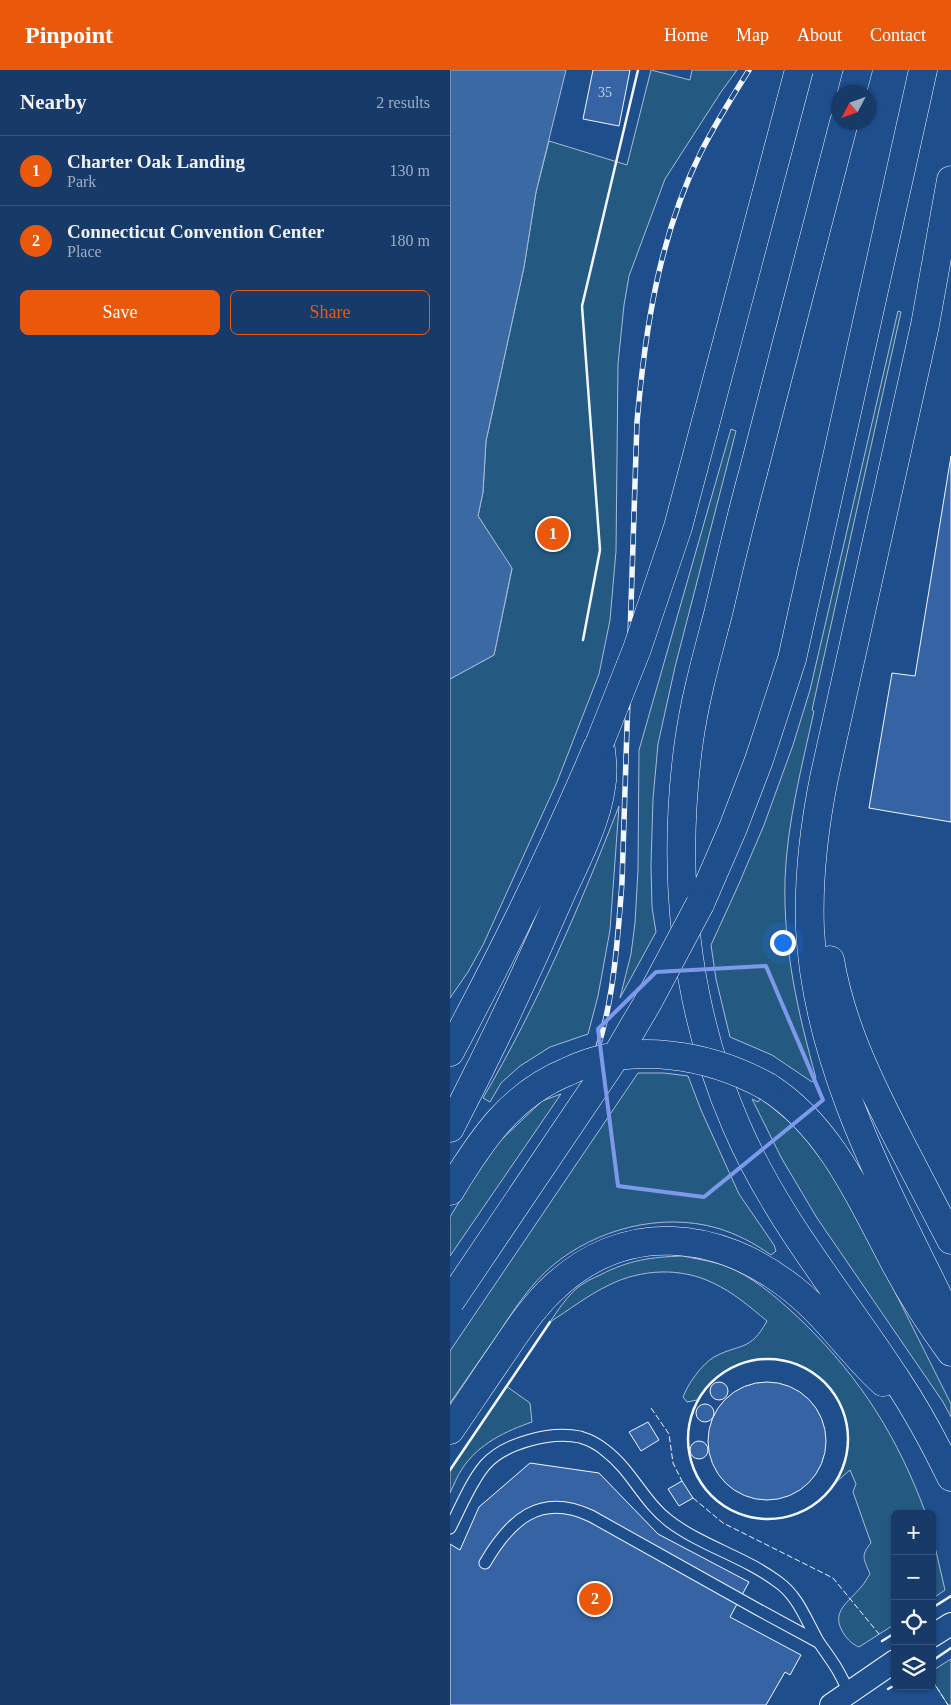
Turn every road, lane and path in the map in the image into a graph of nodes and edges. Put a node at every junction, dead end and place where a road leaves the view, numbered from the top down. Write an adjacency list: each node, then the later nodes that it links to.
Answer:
1 (799, 70): 7 (highway, bridge)
2 (858, 70): 4 (highway)
3 (923, 70): 13 (highway, bridge)
4 (854, 85)
5 (842, 130): 16 (highway)
6 (951, 180): 8 (highway)
7 (600, 742): 9 (highway); 10 (highway)
8 (813, 843): 12 (highway); 14 (highway)
9 (450, 1052)
10 (450, 1128)
11 (450, 1191): 15 (highway, bridge)
12 (951, 1240)
13 (450, 1302)
14 (951, 1323)
15 (951, 1352)
16 (918, 1414): 17 (highway); 18 (highway)
17 (450, 1430)
18 (951, 1477)
19 (450, 1528): 23 (lane)
20 (485, 1563): 23 (lane)
21 (951, 1624): 22 (street)
22 (936, 1633)
23 (818, 1642): 25 (lane)
24 (890, 1664): 25 (street)
25 (840, 1699)

